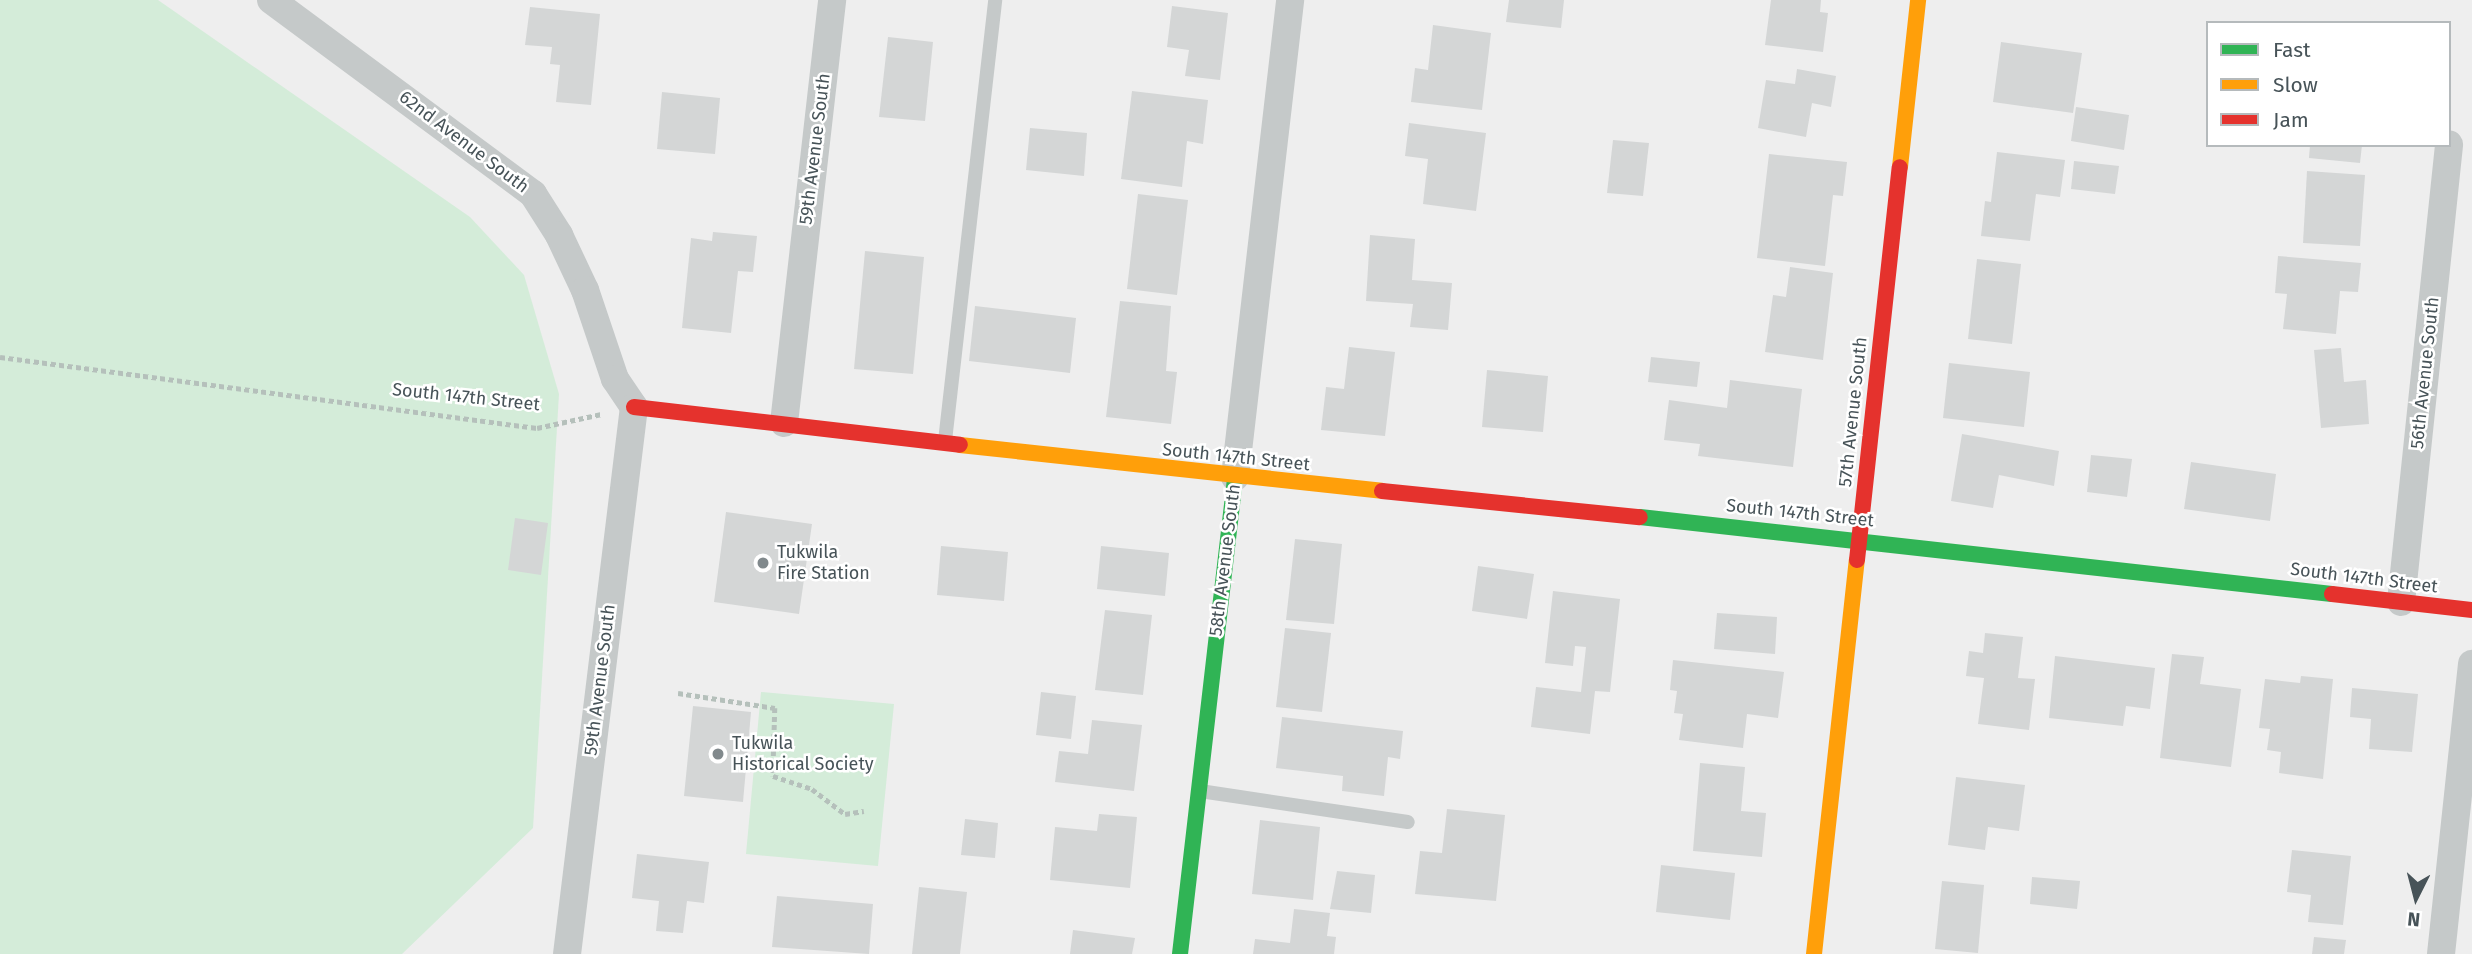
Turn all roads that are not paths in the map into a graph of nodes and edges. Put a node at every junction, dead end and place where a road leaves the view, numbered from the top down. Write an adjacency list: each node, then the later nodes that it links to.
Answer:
1 (271, 0): 7 (street, 62nd Avenue South)
2 (832, 0): 8 (street, 59th Avenue South)
3 (995, 0): 9 (lane)
4 (1290, 0): 10 (street, 58th Avenue South)
5 (1918, 0): 11 (street, 57th Avenue South)
6 (2449, 147): 12 (street, 56th Avenue South)
7 (634, 407): 8 (street, South 147th Street); 17 (street, 59th Avenue South)
8 (783, 423): 9 (street, South 147th Street)
9 (944, 442): 10 (street, South 147th Street)
10 (1235, 477): 11 (street, South 147th Street); 15 (street, 58th Avenue South)
11 (1859, 538): 12 (street, South 147th Street); 19 (street, 57th Avenue South)
12 (2401, 602): 13 (street, South 147th Street)
13 (2472, 610)
14 (2472, 664): 20 (street)
15 (1199, 791): 16 (lane); 18 (street, 58th Avenue South)
16 (1408, 822)
17 (567, 954)
18 (1180, 954)
19 (1814, 954)
20 (2441, 954)

